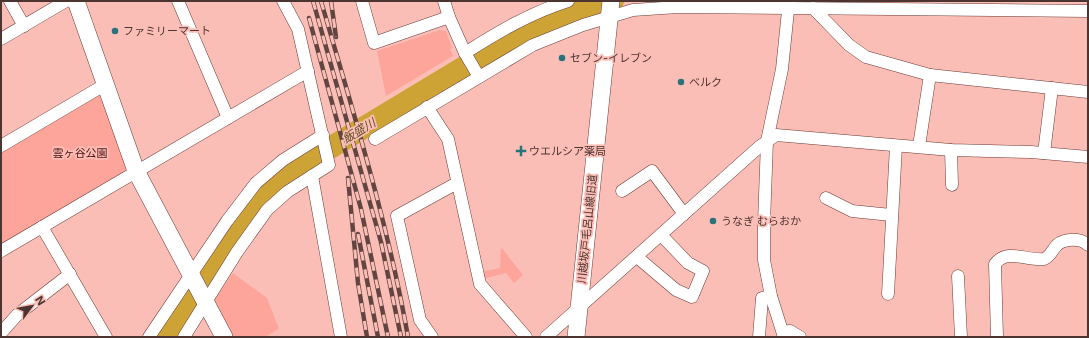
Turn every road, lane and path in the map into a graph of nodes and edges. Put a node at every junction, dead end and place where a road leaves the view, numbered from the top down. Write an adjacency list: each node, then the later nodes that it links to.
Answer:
1 (10, 1): 14 (street)
2 (66, 1): 14 (street)
3 (76, 1): 20 (street)
4 (178, 1): 24 (street)
5 (283, 1): 17 (street)
6 (362, 1): 13 (street)
7 (444, 1): 13 (street)
8 (568, 1): 16 (street)
9 (789, 5): 10 (street); 11 (street); 27 (street)
10 (813, 8): 12 (street); 18 (street)
11 (611, 11): 19 (street); 53 (street, 川越坂戸毛呂山線旧道)
12 (1088, 11)
13 (449, 17): 16 (street)
14 (24, 26): 15 (street)
15 (1, 39)
16 (465, 53): 19 (street)
17 (308, 71): 24 (street); 25 (street)
18 (930, 75): 21 (street); 30 (street)
19 (479, 76): 23 (street)
20 (106, 84): 28 (street); 34 (street)
21 (1052, 88): 22 (street); 32 (street)
22 (1088, 92)
23 (427, 108): 26 (street); 36 (street)
24 (228, 118): 34 (street)
25 (323, 138): 35 (street); 49 (street)
26 (376, 139)
27 (767, 141): 29 (street); 40 (street); 51 (street)
28 (1, 146)
29 (896, 146): 30 (street); 41 (street)
30 (919, 146): 31 (street)
31 (951, 150): 32 (street); 37 (street)
32 (1044, 152): 33 (street)
33 (1088, 157)
34 (136, 171): 42 (street); 49 (street)
35 (312, 176): 52 (street); 61 (street)
36 (457, 183): 62 (street); 63 (street)
37 (952, 185)
38 (622, 191): 40 (street)
39 (826, 198): 41 (street)
40 (684, 214): 43 (street)
41 (891, 215): 50 (street)
42 (42, 227): 45 (street); 47 (street)
43 (661, 235): 46 (street); 46 (street)
44 (1088, 245): 68 (street)
45 (1, 251)
46 (636, 257): 53 (street)
47 (70, 274): 54 (street); 57 (street)
48 (958, 276): 67 (street)
49 (192, 277): 52 (street); 58 (street)
50 (888, 294)
51 (771, 296): 55 (street); 65 (street)
52 (205, 301): 59 (street); 60 (street)
53 (578, 309): 56 (street); 64 (street, 川越坂戸毛呂山線旧道)
54 (1, 333)
55 (784, 334): 66 (street)
56 (552, 335)
57 (106, 337)
58 (150, 337)
59 (184, 337)
60 (224, 337)
61 (341, 337)
62 (432, 337)
63 (526, 337)
64 (576, 337)
65 (759, 337)
66 (800, 337)
67 (961, 337)
68 (997, 337)

